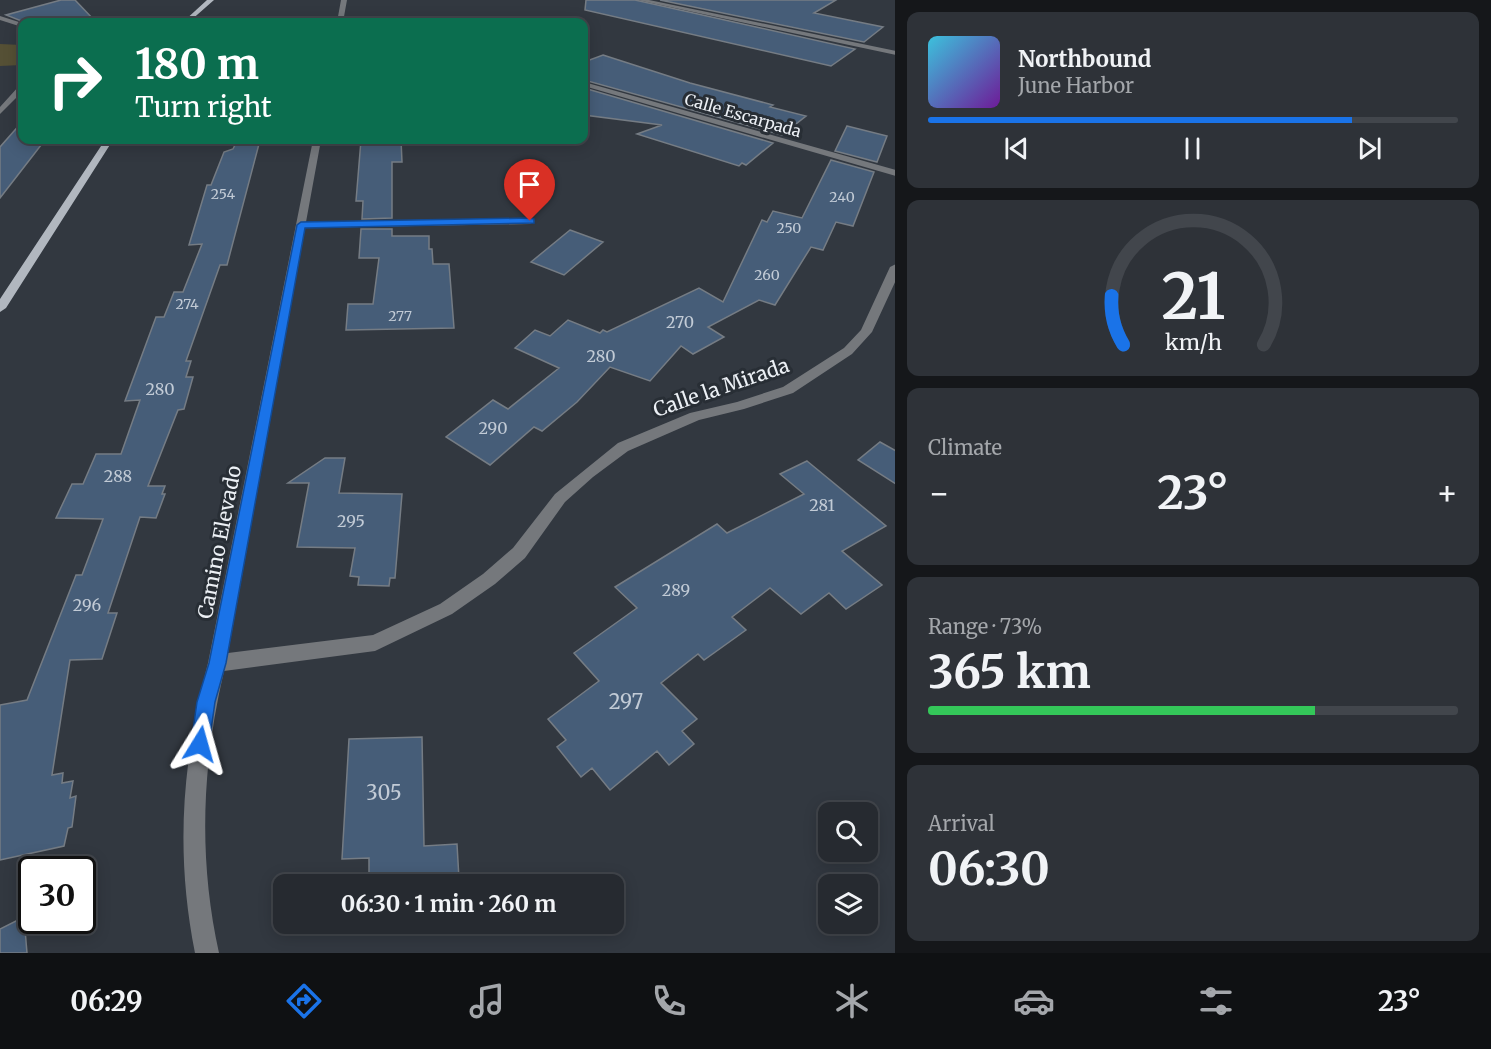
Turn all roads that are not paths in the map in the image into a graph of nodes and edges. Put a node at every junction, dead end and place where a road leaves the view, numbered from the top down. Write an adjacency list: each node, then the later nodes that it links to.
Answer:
1 (211, 0): 5 (main road)
2 (344, 0): 6 (street)
3 (640, 0): 8 (street)
4 (0, 18): 7 (street)
5 (191, 18)
6 (341, 18)
7 (18, 24)
8 (895, 53)
9 (588, 85): 14 (street, Calle Escarpada)
10 (18, 92): 11 (street)
11 (0, 112)
12 (106, 144): 18 (main road)
13 (316, 144): 16 (street, Camino Elevado)
14 (895, 173)
15 (530, 221): 16 (street)
16 (301, 225): 19 (street, Camino Elevado)
17 (895, 269): 19 (street, Calle la Mirada)
18 (0, 308)
19 (217, 663): 20 (street, Camino Elevado)
20 (207, 953)

